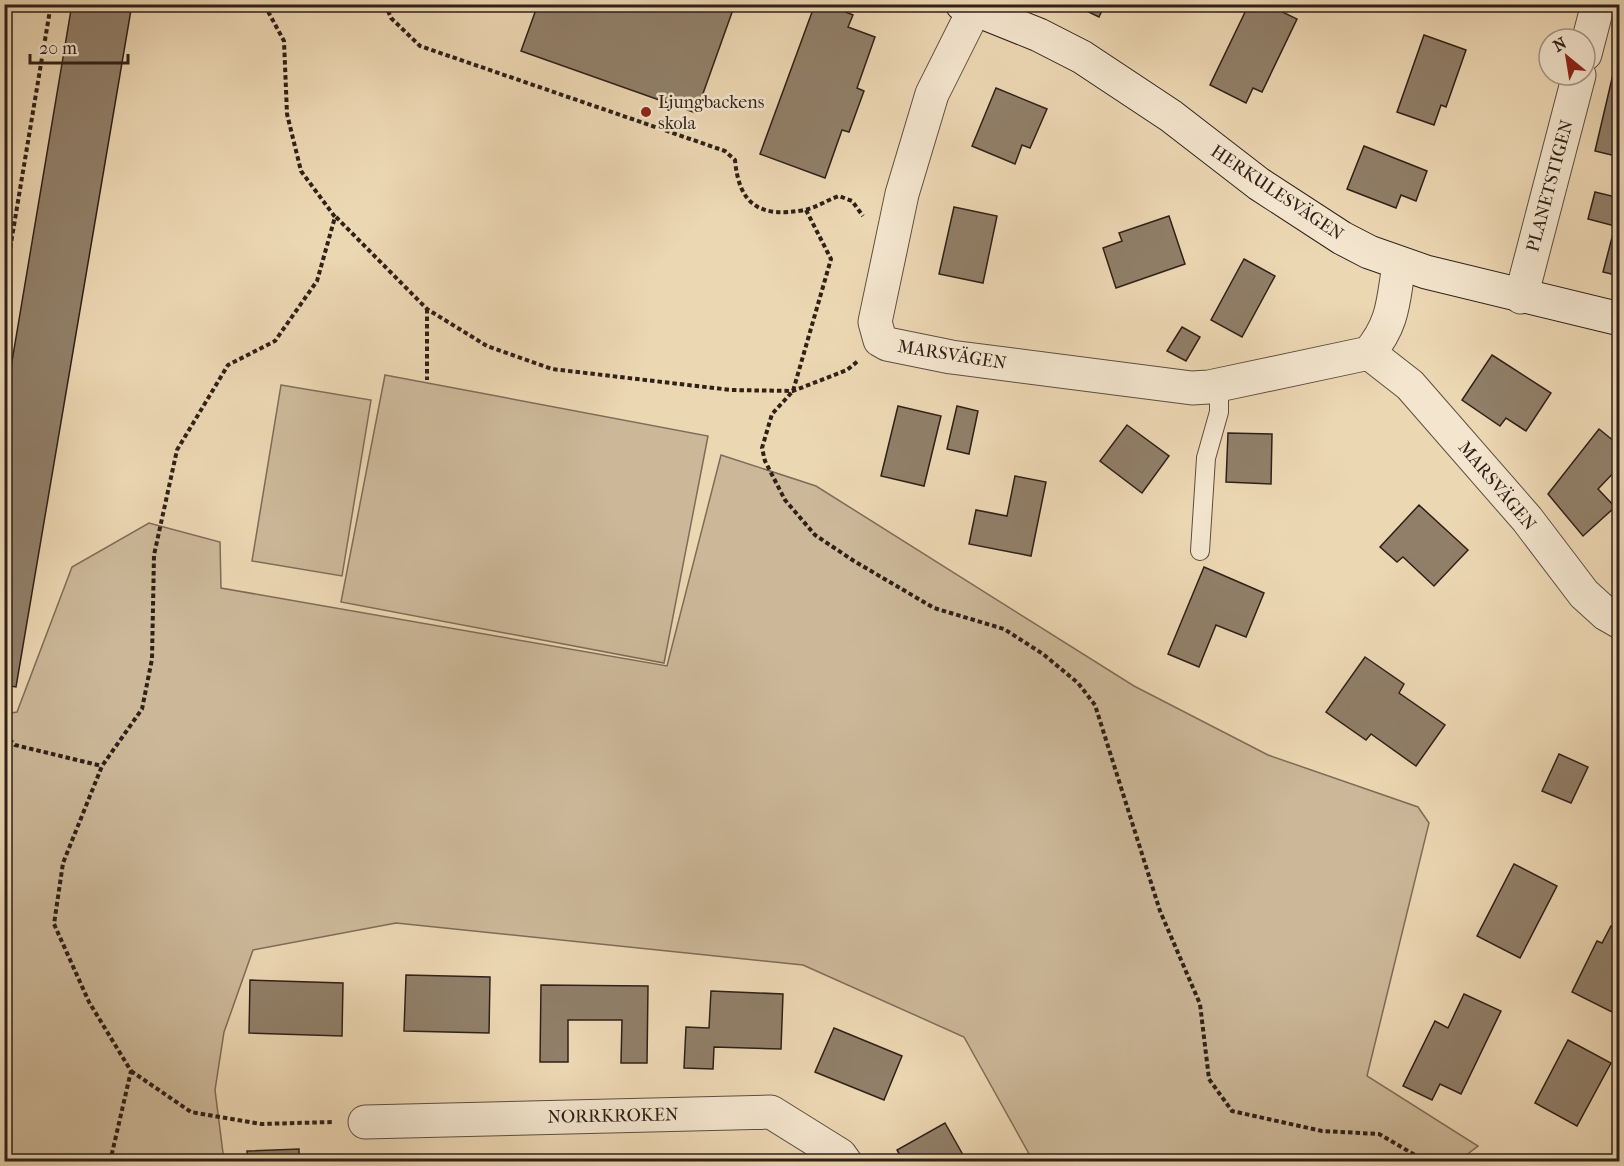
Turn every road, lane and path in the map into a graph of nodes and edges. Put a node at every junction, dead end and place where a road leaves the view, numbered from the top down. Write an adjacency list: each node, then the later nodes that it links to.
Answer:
1 (51, 4): 12 (path)
2 (264, 4): 9 (path)
3 (385, 4): 8 (path)
4 (1598, 4): 6 (street)
5 (971, 6): 11 (street, HERKULESVÄGEN); 16 (street, MARSVÄGEN)
6 (1592, 27)
7 (1577, 87): 13 (street, PLANETSTIGEN)
8 (806, 210): 10 (path); 20 (path)
9 (335, 217): 14 (path); 24 (path)
10 (863, 222)
11 (1399, 265): 13 (street, HERKULESVÄGEN); 17 (street)
12 (4, 285)
13 (1521, 297): 15 (street, HERKULESVÄGEN)
14 (427, 309): 18 (path); 20 (path)
15 (1620, 319)
16 (880, 340): 19 (street, MARSVÄGEN); 20 (path)
17 (1369, 353): 19 (street, MARSVÄGEN); 22 (street, MARSVÄGEN)
18 (428, 380)
19 (1219, 385): 21 (lane)
20 (793, 391): 29 (path)
21 (1200, 550)
22 (1620, 622)
23 (4, 734): 24 (path)
24 (102, 766): 25 (path)
25 (131, 1071): 26 (path); 27 (path)
26 (365, 1122): 28 (street, NORRKROKEN)
27 (110, 1161)
28 (845, 1161)
29 (1426, 1161)

